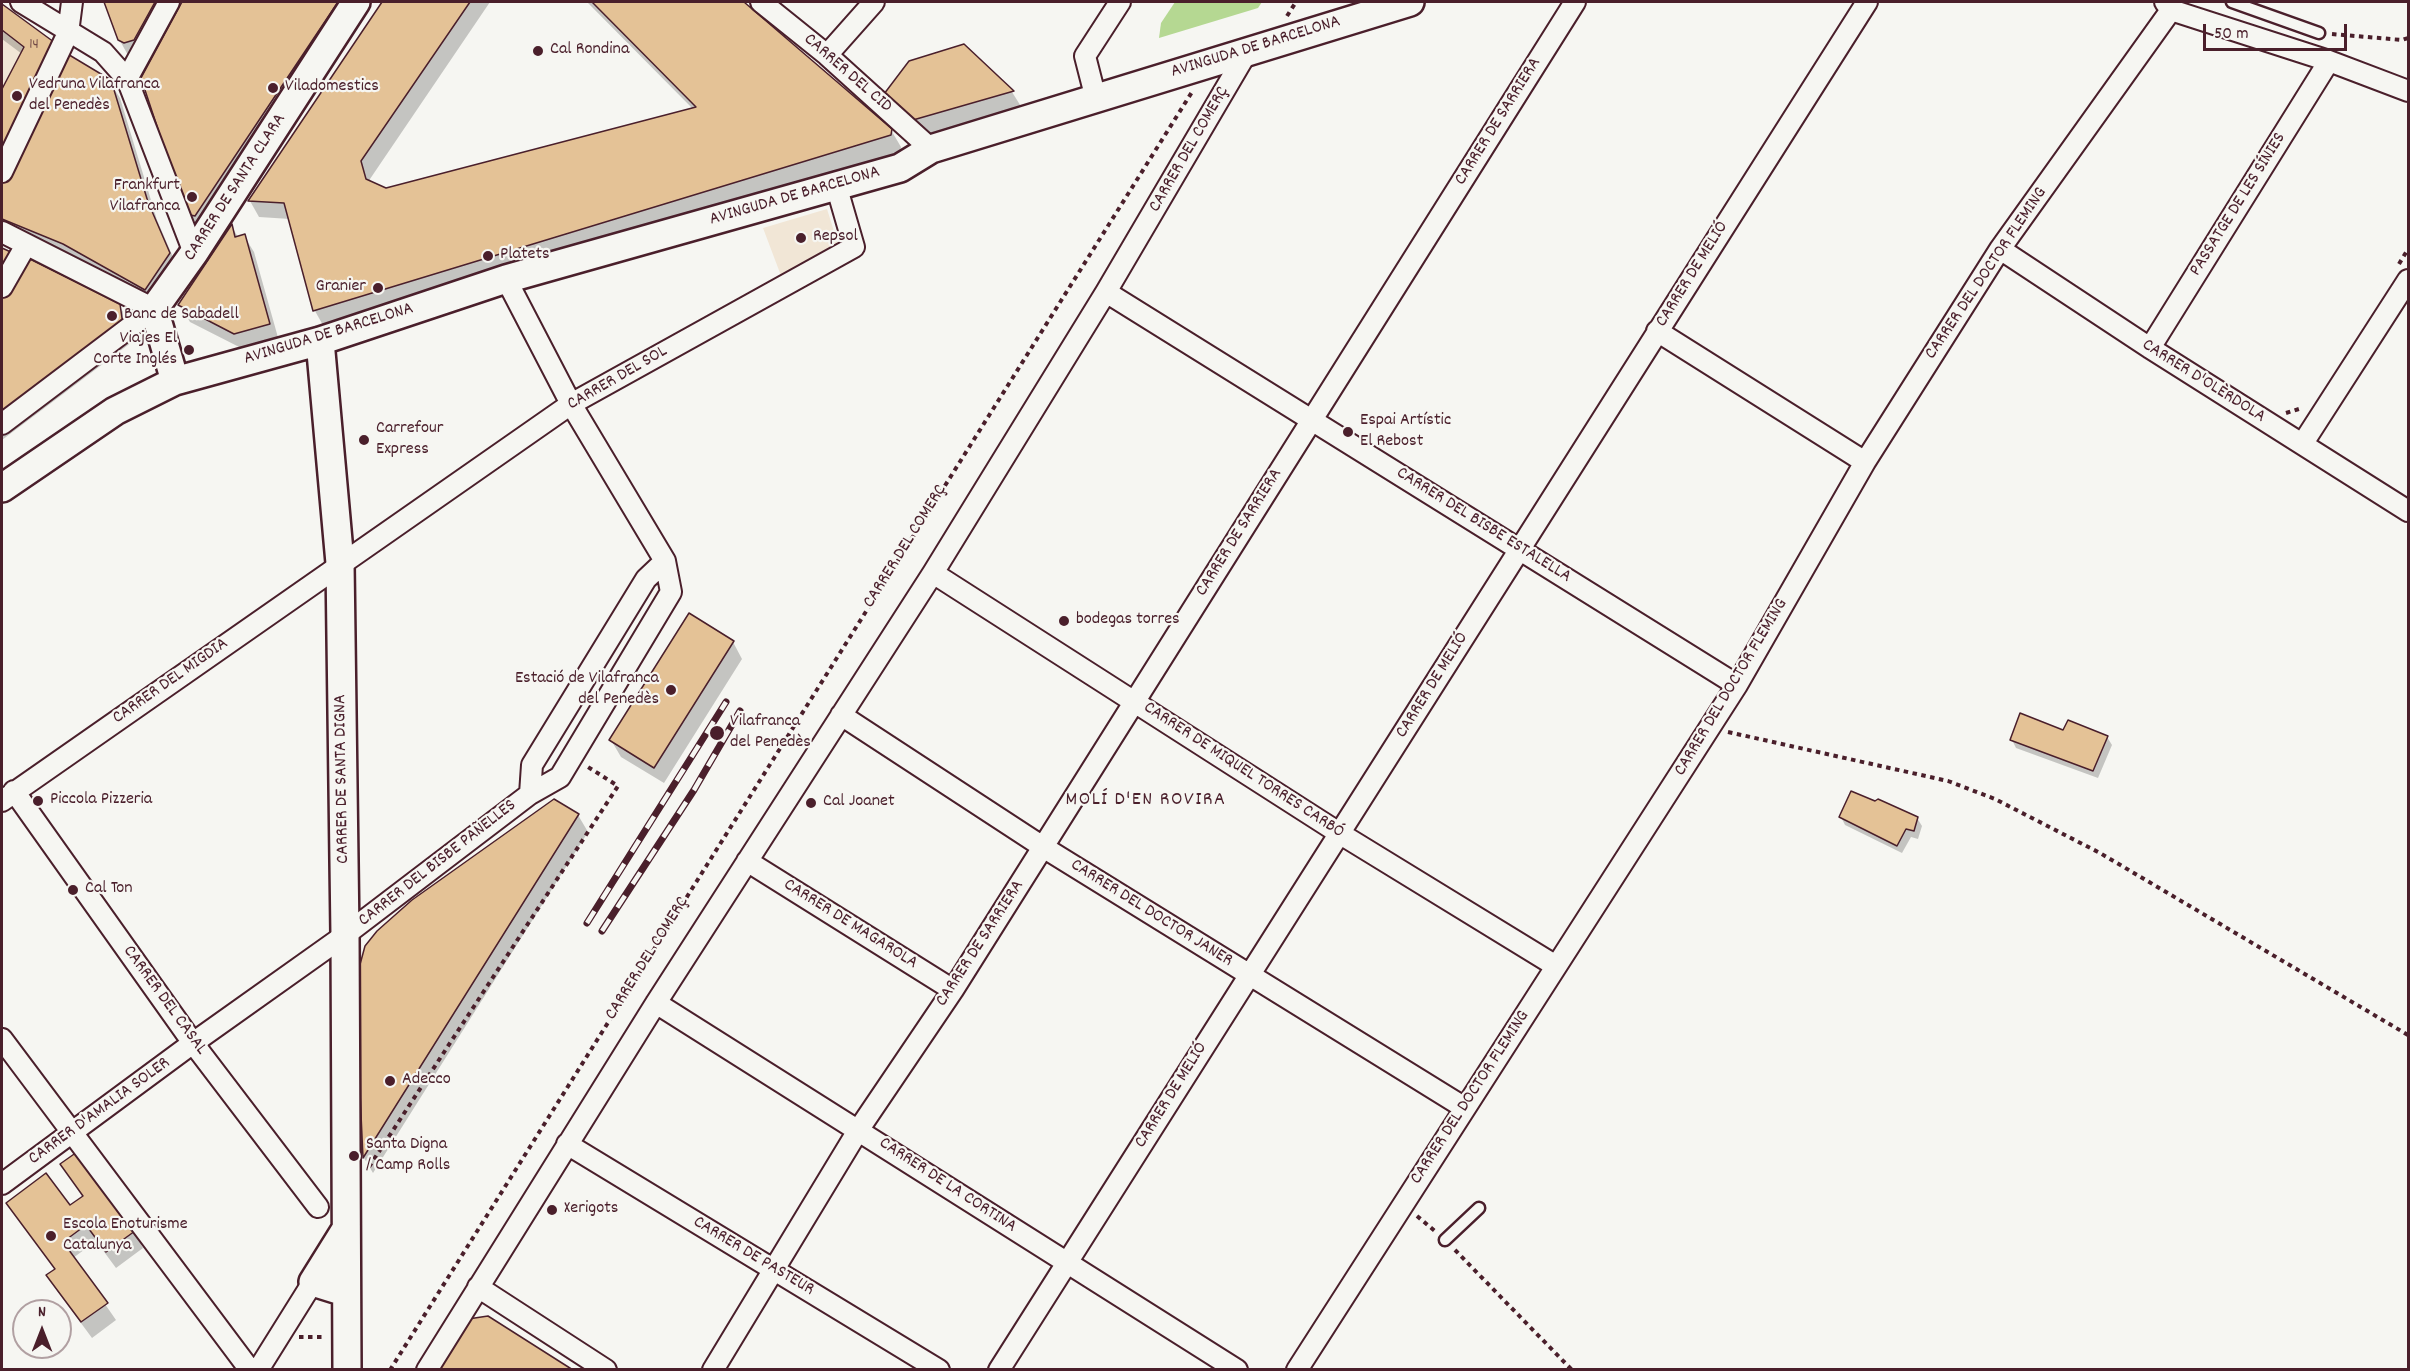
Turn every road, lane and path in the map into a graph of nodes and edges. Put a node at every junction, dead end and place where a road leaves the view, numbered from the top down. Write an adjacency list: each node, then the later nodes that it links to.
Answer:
1 (21, 2): 13 (street)
2 (72, 2): 13 (street)
3 (169, 2): 19 (street)
4 (356, 2): 29 (street, CARRER DE SANTA CLARA)
5 (761, 2): 17 (street, CARRER DEL CID)
6 (874, 2): 17 (street)
7 (1120, 2): 22 (street)
8 (1410, 2): 16 (street, AVINGUDA DE BARCELONA)
9 (1575, 2): 40 (street, CARRER DE SARRIERA)
10 (1867, 2): 35 (street, CARRER DE MELIÓ)
11 (2232, 2): 14 (lane)
12 (2168, 6): 18 (street); 28 (street, CARRER DEL DOCTOR FLEMING)
13 (68, 33): 19 (street); 24 (street)
14 (2319, 33): 15 (path)
15 (2409, 38)
16 (1247, 52): 22 (street, AVINGUDA DE BARCELONA); 33 (street, CARRER DEL COMERÇ)
17 (827, 55): 23 (street, CARRER DEL CID)
18 (2329, 62): 21 (street); 37 (street, PASSATGE DE LES SÍNIES)
19 (127, 79): 29 (street)
20 (1197, 84): 88 (path, CARRER DEL COMERÇ)
21 (2409, 91)
22 (1096, 99): 23 (street, AVINGUDA DE BARCELONA)
23 (931, 149): 25 (street, AVINGUDA DE BARCELONA)
24 (2, 172)
25 (836, 185): 30 (street, AVINGUDA DE BARCELONA); 39 (street, CARRER DEL SOL)
26 (2, 232): 27 (street)
27 (26, 245): 32 (street); 34 (street)
28 (2000, 249): 37 (street, CARRER D'OLÈRDOLA); 43 (street, CARRER DEL DOCTOR FLEMING)
29 (194, 253): 34 (street, CARRER DE SANTA CLARA)
30 (506, 279): 36 (street, AVINGUDA DE BARCELONA); 39 (street, CARRER DEL BISBE PAÑELLES)
31 (2409, 280): 42 (street)
32 (2, 287)
33 (1106, 292): 40 (street, CARRER DEL BISBE ESTALELLA); 49 (street, CARRER DEL COMERÇ)
34 (154, 309): 38 (street); 41 (street)
35 (1657, 331): 43 (street); 46 (street, CARRER DE MELIÓ)
36 (320, 341): 38 (street, AVINGUDA DE BARCELONA); 48 (street, CARRER DE SANTA DIGNA)
37 (2150, 348): 42 (street, CARRER D'OLÈRDOLA)
38 (175, 381): 44 (street, AVINGUDA DE BARCELONA)
39 (572, 404): 47 (street, CARRER DEL BISBE PAÑELLES); 48 (street, CARRER DEL SOL)
40 (1311, 421): 46 (street, CARRER DEL BISBE ESTALELLA); 51 (street, CARRER DE SARRIERA)
41 (2, 424)
42 (2303, 443): 45 (street, CARRER D'OLÈRDOLA)
43 (1864, 462): 50 (street, CARRER DEL DOCTOR FLEMING)
44 (2, 488)
45 (2409, 511)
46 (1519, 549): 50 (street, CARRER DEL BISBE ESTALELLA); 57 (street, CARRER DE MELIÓ)
47 (665, 561): 55 (street); 55 (street, CARRER DEL BISBE PAÑELLES)
48 (340, 563): 56 (street, CARRER DEL MIGDIA); 60 (street, CARRER DE SANTA DIGNA)
49 (933, 573): 51 (street, CARRER DE MIQUEL TORRES CARBÓ); 52 (street, CARRER DEL COMERÇ)
50 (1737, 685): 53 (street, CARRER DEL DOCTOR FLEMING)
51 (1135, 701): 57 (street, CARRER DE MIQUEL TORRES CARBÓ); 58 (street, CARRER DE SARRIERA)
52 (841, 715): 58 (street, CARRER DEL DOCTOR JANER); 59 (street, CARRER DEL COMERÇ)
53 (1710, 726): 61 (street, CARRER DEL DOCTOR FLEMING); 65 (path)
54 (586, 766): 76 (path)
55 (530, 794): 60 (street, CARRER DEL BISBE PAÑELLES)
56 (8, 796): 67 (street, CARRER DEL CASAL)
57 (1339, 833): 61 (street, CARRER DE MIQUEL TORRES CARBÓ); 62 (street, CARRER DE MELIÓ)
58 (1043, 847): 62 (street, CARRER DEL DOCTOR JANER); 63 (street, CARRER DE SARRIERA)
59 (747, 861): 63 (street, CARRER DE MAGAROLA); 64 (street, CARRER DEL COMERÇ)
60 (345, 935): 67 (street, CARRER D'AMALIA SOLER); 76 (street, CARRER DE SANTA DIGNA)
61 (1556, 966): 68 (street, CARRER DEL DOCTOR FLEMING)
62 (1249, 975): 68 (street, CARRER DEL DOCTOR JANER); 78 (street, CARRER DE MELIÓ)
63 (953, 990): 69 (street, CARRER DE SARRIERA)
64 (656, 1003): 69 (street, CARRER DE LA CORTINA); 71 (street, CARRER DEL COMERÇ)
65 (2409, 1035)
66 (2, 1039): 70 (street)
67 (193, 1043): 70 (street, CARRER D'AMALIA SOLER); 74 (street, CARRER DEL CASAL)
68 (1465, 1108): 73 (street, CARRER DEL DOCTOR FLEMING)
69 (859, 1129): 78 (street, CARRER DE LA CORTINA); 79 (street, CARRER DE SARRIERA)
70 (73, 1131): 72 (street, CARRER D'AMALIA SOLER); 85 (street)
71 (567, 1144): 79 (street, CARRER DE PASTEUR); 81 (street, CARRER DEL COMERÇ)
72 (2, 1184)
73 (1403, 1204): 77 (path); 95 (street, CARRER DEL DOCTOR FLEMING)
74 (318, 1207)
75 (1479, 1208): 77 (lane)
76 (347, 1215): 80 (street); 82 (street, CARRER DE SANTA DIGNA)
77 (1445, 1240): 96 (path)
78 (1067, 1262): 93 (street, CARRER DE MELIÓ); 94 (street, CARRER DE LA CORTINA)
79 (776, 1271): 91 (street, CARRER DE SARRIERA); 92 (street, CARRER DE PASTEUR)
80 (313, 1282): 82 (street); 86 (street)
81 (478, 1287): 89 (street, CARRER DEL COMERÇ); 90 (street)
82 (345, 1292): 84 (street, CARRER DE SANTA DIGNA)
83 (296, 1337): 84 (path)
84 (346, 1338): 87 (street, CARRER DE SANTA DIGNA)
85 (250, 1370)
86 (258, 1370)
87 (347, 1370)
88 (390, 1370)
89 (427, 1370)
90 (606, 1370)
91 (713, 1370)
92 (939, 1370)
93 (999, 1370)
94 (1238, 1370)
95 (1297, 1370)
96 (1572, 1370)

